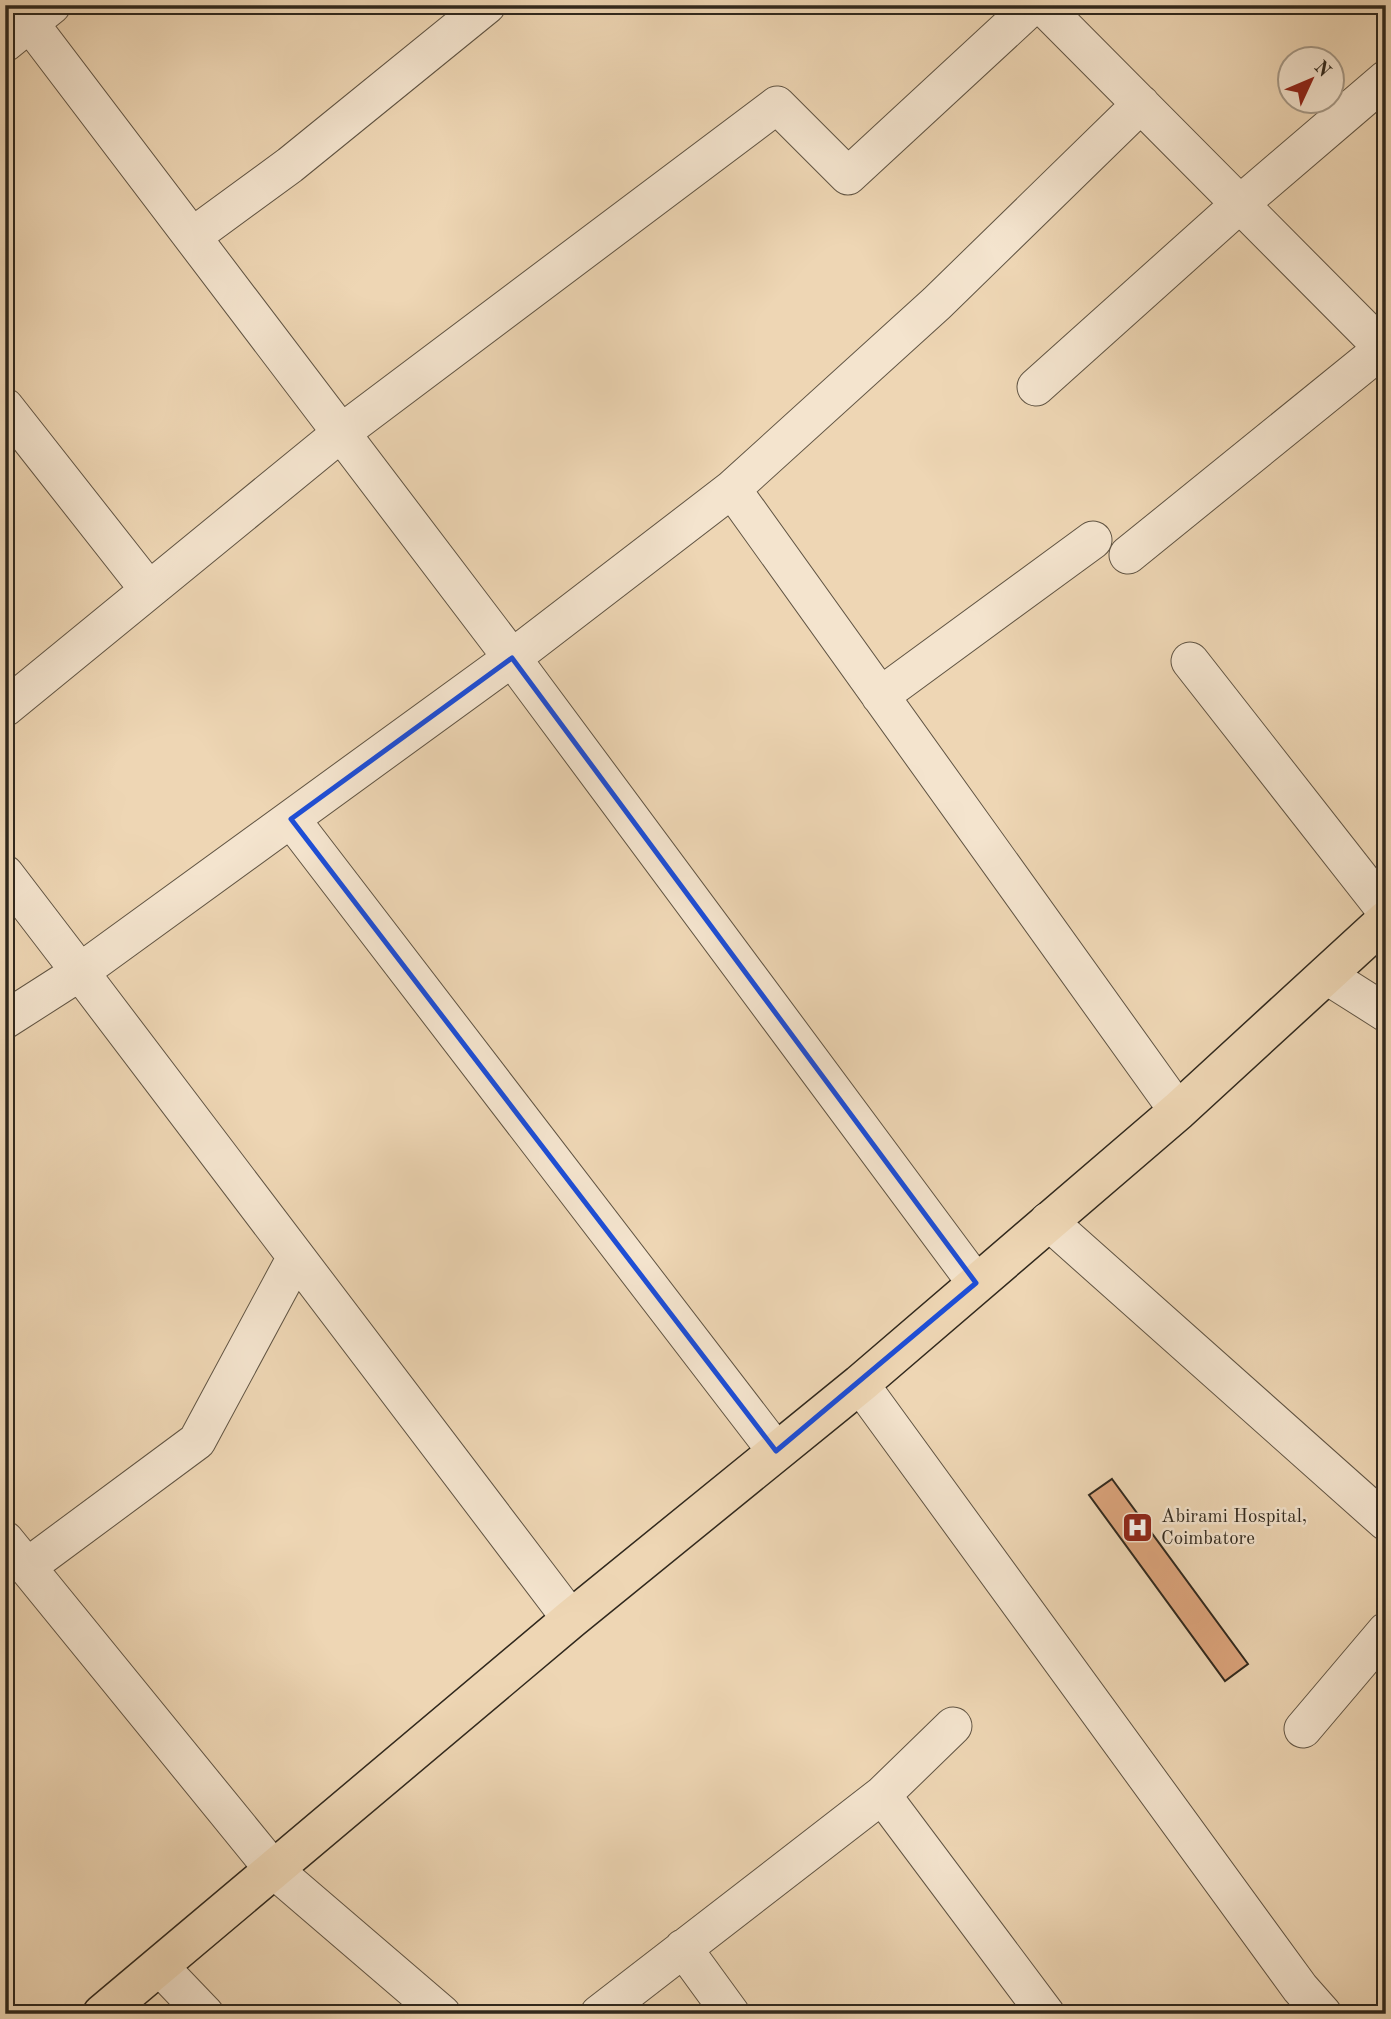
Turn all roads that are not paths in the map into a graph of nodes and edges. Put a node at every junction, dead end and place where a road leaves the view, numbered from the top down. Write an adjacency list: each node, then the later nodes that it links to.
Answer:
1 (487, 5): 8 (street)
2 (1033, 5): 12 (street)
3 (1042, 5): 6 (street)
4 (26, 19): 8 (street)
5 (1386, 79): 7 (street)
6 (1141, 104): 7 (street); 13 (street)
7 (1240, 204): 9 (street); 10 (street)
8 (193, 236): 12 (street)
9 (1385, 348): 15 (street)
10 (1036, 387)
11 (5, 407): 16 (street)
12 (341, 433): 16 (street); 17 (street)
13 (732, 489): 17 (street); 19 (street)
14 (1093, 540): 19 (street)
15 (1128, 555)
16 (149, 590): 20 (street)
17 (512, 658): 21 (street); 32 (street)
18 (1189, 661): 23 (street)
19 (880, 696): 29 (street)
20 (5, 708)
21 (291, 818): 25 (street); 34 (street)
22 (5, 874): 25 (street)
23 (1386, 911)
24 (1386, 920): 26 (main road)
25 (80, 972): 28 (street); 31 (street)
26 (1326, 975): 27 (street); 29 (main road)
27 (1386, 1013)
28 (5, 1020)
29 (1178, 1111): 30 (main road)
30 (1048, 1221): 32 (main road); 35 (street)
31 (296, 1257): 36 (street); 37 (street)
32 (975, 1283): 33 (main road)
33 (859, 1384): 34 (main road); 51 (street)
34 (776, 1451): 37 (main road)
35 (1386, 1522)
36 (16, 1554): 42 (street)
37 (571, 1619): 42 (main road)
38 (1386, 1631): 40 (street)
39 (953, 1726): 41 (street)
40 (1303, 1729)
41 (882, 1795): 43 (street); 50 (street)
42 (273, 1869): 44 (main road); 47 (street)
43 (683, 1948): 48 (street); 49 (street)
44 (159, 1966): 45 (main road); 46 (street)
45 (102, 2014)
46 (205, 2014)
47 (442, 2014)
48 (599, 2014)
49 (731, 2014)
50 (1045, 2014)
51 (1323, 2014)

